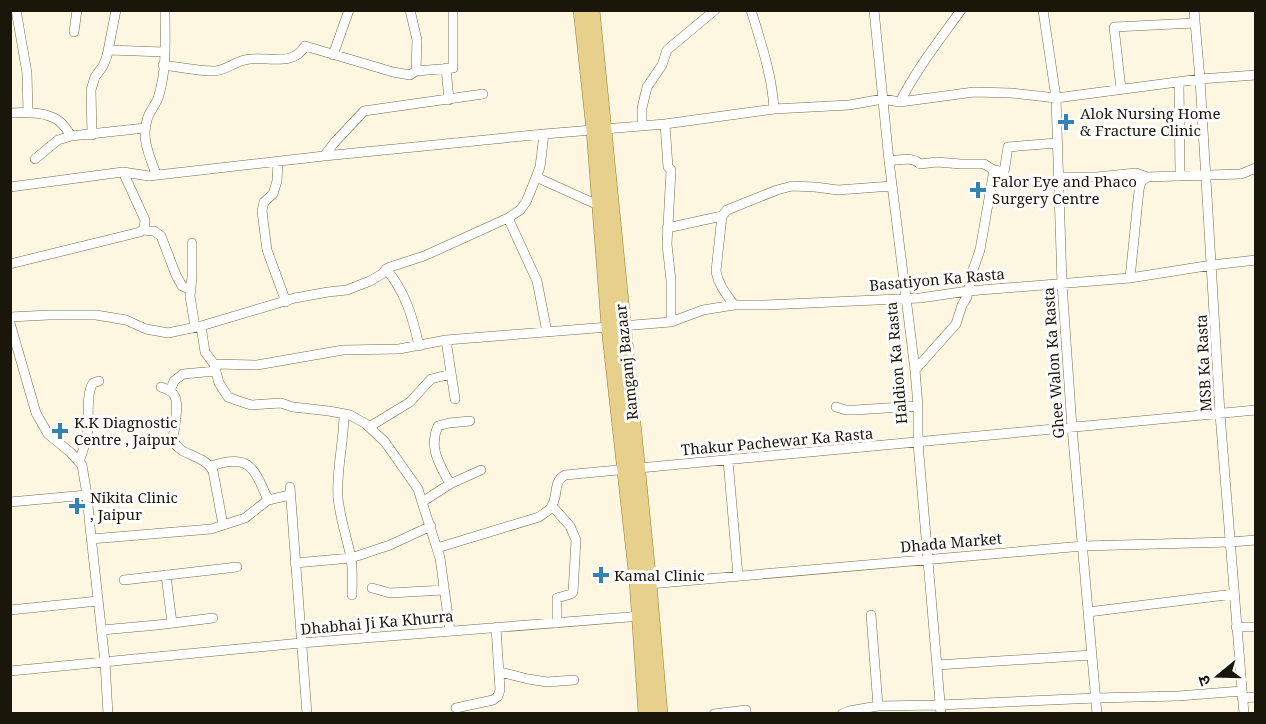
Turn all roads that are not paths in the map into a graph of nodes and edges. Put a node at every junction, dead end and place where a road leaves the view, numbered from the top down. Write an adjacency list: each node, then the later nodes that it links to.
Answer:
1 (16, 10): 35 (street)
2 (78, 10): 17 (street)
3 (116, 10): 18 (street)
4 (165, 10): 19 (street)
5 (349, 10): 20 (street)
6 (411, 10): 23 (street)
7 (453, 10): 22 (street)
8 (581, 10): 39 (main road, Ramganj Bazaar)
9 (592, 10): 39 (main road, Ramganj Bazaar)
10 (715, 10): 37 (street)
11 (751, 10): 33 (street)
12 (874, 10): 30 (street, Haldion Ka Rasta)
13 (961, 10): 32 (street)
14 (1043, 10): 29 (street, Ghee Walon Ka Rasta)
15 (1194, 10): 16 (street, MSB Ka Rasta)
16 (1195, 23): 25 (street, MSB Ka Rasta); 27 (street)
17 (74, 32)
18 (109, 50): 19 (street); 41 (street)
19 (164, 52): 21 (street)
20 (333, 55): 21 (street); 23 (street)
21 (163, 65): 38 (street)
22 (446, 68): 23 (street); 31 (street)
23 (416, 71)
24 (1256, 75): 25 (street)
25 (1200, 79): 26 (street); 53 (street, MSB Ka Rasta)
26 (1179, 82): 27 (street); 52 (street)
27 (1121, 89): 29 (street)
28 (483, 94): 31 (street)
29 (1056, 98): 32 (street); 43 (street, Ghee Walon Ka Rasta)
30 (883, 99): 32 (street); 33 (street); 46 (street, Haldion Ka Rasta)
31 (449, 100): 44 (street)
32 (900, 102)
33 (774, 109): 36 (street)
34 (10, 113): 35 (street)
35 (28, 113): 42 (street)
36 (665, 124): 37 (street); 62 (street)
37 (642, 125): 39 (street)
38 (145, 128): 41 (street); 51 (street)
39 (599, 129): 40 (street); 59 (main road, Ramganj Bazaar); 80 (main road, Ramganj Bazaar)
40 (544, 134): 44 (street); 54 (street)
41 (92, 135): 42 (street)
42 (71, 136): 45 (street)
43 (1058, 143): 49 (street); 55 (street, Ghee Walon Ka Rasta)
44 (324, 156): 47 (street)
45 (35, 159)
46 (889, 161): 49 (street); 57 (street, Haldion Ka Rasta)
47 (278, 162): 51 (street); 74 (street)
48 (1256, 168): 53 (street)
49 (994, 170): 72 (street)
50 (123, 172): 51 (street); 58 (street); 63 (street)
51 (156, 174)
52 (1180, 176): 53 (street); 56 (street)
53 (1205, 176): 67 (street, MSB Ka Rasta)
54 (536, 177): 59 (street); 61 (street)
55 (1059, 177): 56 (street); 70 (street, Ghee Walon Ka Rasta)
56 (1147, 177): 69 (street)
57 (892, 186): 60 (street); 73 (street, Haldion Ka Rasta)
58 (10, 188)
59 (600, 207): 80 (main road, Ramganj Bazaar)
60 (722, 216): 62 (street); 75 (street)
61 (508, 218): 68 (street); 81 (street)
62 (668, 228): 77 (street)
63 (142, 230): 66 (street); 71 (street)
64 (192, 243): 71 (street)
65 (1256, 260): 67 (street, Basatiyon Ka Rasta)
66 (10, 264)
67 (1212, 265): 69 (street, Basatiyon Ka Rasta); 94 (street, MSB Ka Rasta)
68 (386, 269): 74 (street); 83 (street)
69 (1130, 278): 70 (street, Basatiyon Ka Rasta)
70 (1062, 284): 72 (street, Basatiyon Ka Rasta); 97 (street, Ghee Walon Ka Rasta)
71 (191, 290): 79 (street)
72 (968, 291): 73 (street, Basatiyon Ka Rasta); 86 (street)
73 (906, 298): 75 (street, Basatiyon Ka Rasta); 86 (street, Haldion Ka Rasta)
74 (286, 302): 79 (street)
75 (734, 305): 77 (street, Basatiyon Ka Rasta)
76 (10, 317): 79 (street)
77 (671, 322): 80 (street, Basatiyon Ka Rasta)
78 (10, 323): 84 (street)
79 (198, 326): 85 (street)
80 (616, 327): 81 (street, Basatiyon Ka Rasta); 102 (main road, Ramganj Bazaar)
81 (548, 332): 82 (street, Basatiyon Ka Rasta)
82 (447, 340): 83 (street, Basatiyon Ka Rasta); 87 (street)
83 (419, 346): 85 (street, Basatiyon Ka Rasta)
84 (14, 348): 100 (street)
85 (215, 368): 93 (street); 101 (street, Basatiyon Ka Rasta)
86 (915, 370): 90 (street, Haldion Ka Rasta)
87 (451, 375): 89 (street); 96 (street)
88 (99, 381): 100 (street)
89 (455, 399)
90 (918, 406): 91 (street); 98 (street, Haldion Ka Rasta)
91 (836, 407)
92 (1256, 410): 94 (street, Thakur Pachewar Ka Rasta)
93 (344, 414): 96 (street); 117 (street)
94 (1220, 414): 97 (street, Thakur Pachewar Ka Rasta); 114 (street, MSB Ka Rasta)
95 (470, 421): 104 (street)
96 (369, 427): 108 (street)
97 (1071, 427): 98 (street, Thakur Pachewar Ka Rasta); 115 (street, Ghee Walon Ka Rasta)
98 (918, 443): 99 (street, Thakur Pachewar Ka Rasta); 118 (street, Haldion Ka Rasta)
99 (728, 460): 102 (street, Thakur Pachewar Ka Rasta); 122 (street)
100 (79, 462): 105 (street)
101 (211, 466): 106 (street); 110 (street)
102 (630, 469): 109 (street, Thakur Pachewar Ka Rasta); 124 (main road, Ramganj Bazaar); 133 (main road, Ramganj Bazaar)
103 (481, 470): 104 (street)
104 (450, 484): 108 (street)
105 (87, 495): 107 (street); 112 (street)
106 (268, 500): 110 (street); 119 (street)
107 (10, 502)
108 (422, 502): 111 (street)
109 (552, 506): 116 (street); 136 (street)
110 (223, 525): 112 (street)
111 (431, 526): 116 (street); 117 (street)
112 (91, 539): 129 (street)
113 (1256, 540): 114 (street, Dhada Market)
114 (1230, 542): 115 (street, Dhada Market); 127 (street, MSB Ka Rasta)
115 (1083, 546): 118 (street, Dhada Market); 131 (street, Ghee Walon Ka Rasta)
116 (437, 548): 126 (street)
117 (351, 558): 119 (street); 128 (street)
118 (928, 559): 122 (street, Dhada Market); 145 (street, Haldion Ka Rasta)
119 (295, 563): 142 (street)
120 (237, 567): 121 (street)
121 (166, 575): 123 (street); 135 (street)
122 (738, 576): 124 (street, Dhada Market)
123 (124, 580)
124 (650, 584): 133 (main road, Ramganj Bazaar)
125 (372, 588): 126 (street)
126 (444, 590): 141 (street)
127 (1234, 594): 131 (street); 138 (street, MSB Ka Rasta)
128 (352, 596)
129 (98, 601): 130 (street); 140 (street)
130 (10, 610)
131 (1088, 612): 143 (street, Ghee Walon Ka Rasta)
132 (871, 615): 152 (street)
133 (646, 616): 136 (street, Dhabhai Ji Ka Khurra); 157 (main road, Ramganj Bazaar); 158 (main road, Ramganj Bazaar)
134 (213, 618): 135 (street)
135 (172, 623): 140 (street)
136 (557, 623): 137 (street, Dhabhai Ji Ka Khurra)
137 (496, 627): 141 (street, Dhabhai Ji Ka Khurra); 147 (street)
138 (1236, 627): 139 (street); 149 (street, MSB Ka Rasta)
139 (1256, 627)
140 (102, 630): 144 (street)
141 (450, 631): 142 (street, Dhabhai Ji Ka Khurra)
142 (301, 643): 144 (street, Dhabhai Ji Ka Khurra); 156 (street)
143 (1092, 656): 145 (street); 151 (street, Ghee Walon Ka Rasta)
144 (105, 662): 146 (street, Dhabhai Ji Ka Khurra); 155 (street)
145 (937, 664): 154 (street, Haldion Ka Rasta)
146 (10, 671)
147 (500, 672): 148 (street); 153 (street)
148 (574, 680)
149 (1242, 694): 150 (street); 151 (street); 163 (street, MSB Ka Rasta)
150 (1256, 697)
151 (1096, 698): 154 (street); 162 (street, Ghee Walon Ka Rasta)
152 (878, 706): 154 (street); 161 (street)
153 (456, 708)
154 (941, 710)
155 (108, 714)
156 (307, 714)
157 (646, 714)
158 (660, 714)
159 (714, 714): 160 (street)
160 (746, 714)
161 (842, 714)
162 (1097, 714)
163 (1244, 714)

